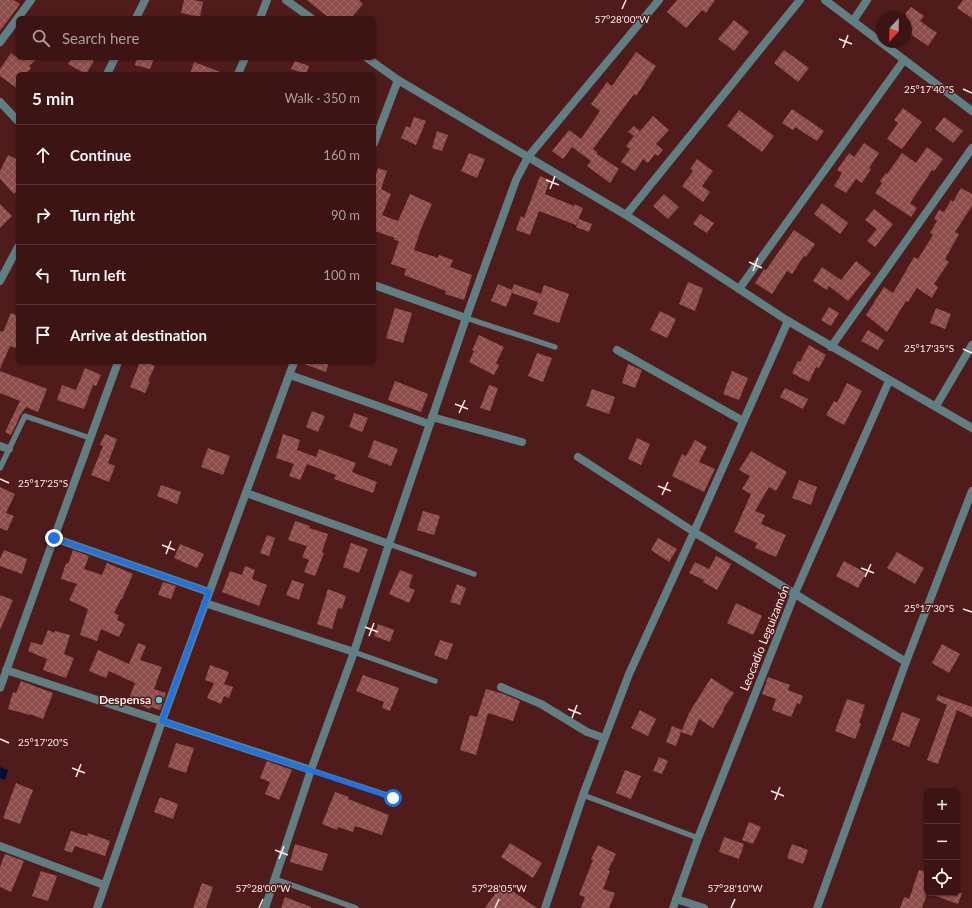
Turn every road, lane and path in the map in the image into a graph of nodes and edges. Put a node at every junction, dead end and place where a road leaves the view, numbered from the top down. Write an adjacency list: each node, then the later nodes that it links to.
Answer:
1 (32, 0): 9 (street)
2 (145, 0): 10 (street)
3 (267, 0): 11 (street)
4 (287, 0): 12 (street)
5 (659, 0): 28 (street)
6 (800, 0): 29 (street)
7 (825, 0): 14 (street)
8 (867, 0): 14 (street)
9 (20, 16)
10 (137, 16)
11 (261, 16)
12 (308, 16)
13 (16, 21): 15 (street)
14 (853, 21): 19 (street)
15 (0, 42)
16 (114, 60): 20 (street)
17 (243, 60): 21 (street)
18 (370, 60): 22 (street)
19 (904, 60): 24 (street); 33 (street)
20 (108, 72)
21 (239, 72)
22 (398, 80): 26 (street); 28 (street)
23 (0, 102): 25 (street)
24 (972, 111)
25 (16, 120)
26 (376, 138)
27 (972, 148): 38 (street)
28 (528, 157): 29 (street); 34 (street)
29 (626, 215): 33 (street)
30 (16, 251): 31 (street)
31 (0, 281)
32 (376, 286): 34 (street)
33 (739, 289): 35 (street)
34 (466, 318): 37 (lane); 45 (street)
35 (788, 321): 38 (street); 46 (street)
36 (972, 345): 44 (street)
37 (554, 347)
38 (831, 347): 43 (street)
39 (617, 350): 46 (street)
40 (117, 364): 48 (street)
41 (293, 364): 42 (street)
42 (290, 375): 45 (street); 55 (street)
43 (889, 381): 44 (street); 61 (street, Leocadio Leguizamón)
44 (936, 406): 47 (street)
45 (431, 420): 49 (street); 58 (street)
46 (743, 421): 56 (street)
47 (972, 428)
48 (90, 438): 51 (lane); 57 (street)
49 (522, 442)
50 (0, 446): 51 (street)
51 (9, 450): 53 (lane)
52 (578, 457): 56 (street)
53 (0, 468)
54 (972, 491): 64 (street)
55 (246, 493): 58 (street); 60 (street)
56 (694, 532): 61 (street); 70 (street)
57 (54, 538): 60 (street); 65 (street)
58 (389, 544): 59 (lane); 63 (street)
59 (474, 574)
60 (209, 592): 62 (street)
61 (795, 594): 64 (street); 74 (street, Leocadio Leguizamón)
62 (205, 603): 63 (street); 69 (street)
63 (354, 652): 66 (lane); 71 (street)
64 (906, 662): 85 (street)
65 (6, 670): 68 (street); 69 (street)
66 (435, 682)
67 (501, 686): 70 (street)
68 (0, 688)
69 (162, 721): 71 (street); 77 (street)
70 (604, 738): 72 (street)
71 (311, 770): 73 (lane); 76 (street)
72 (583, 795): 74 (lane); 82 (street)
73 (393, 798)
74 (698, 838): 78 (street, Leocadio Leguizamón)
75 (0, 846): 77 (street)
76 (275, 879): 80 (street); 81 (lane)
77 (104, 885): 79 (street)
78 (676, 899): 83 (street, Leocadio Leguizamón); 84 (street)
79 (97, 908)
80 (265, 908)
81 (356, 908)
82 (545, 908)
83 (673, 908)
84 (704, 908)
85 (817, 908)

